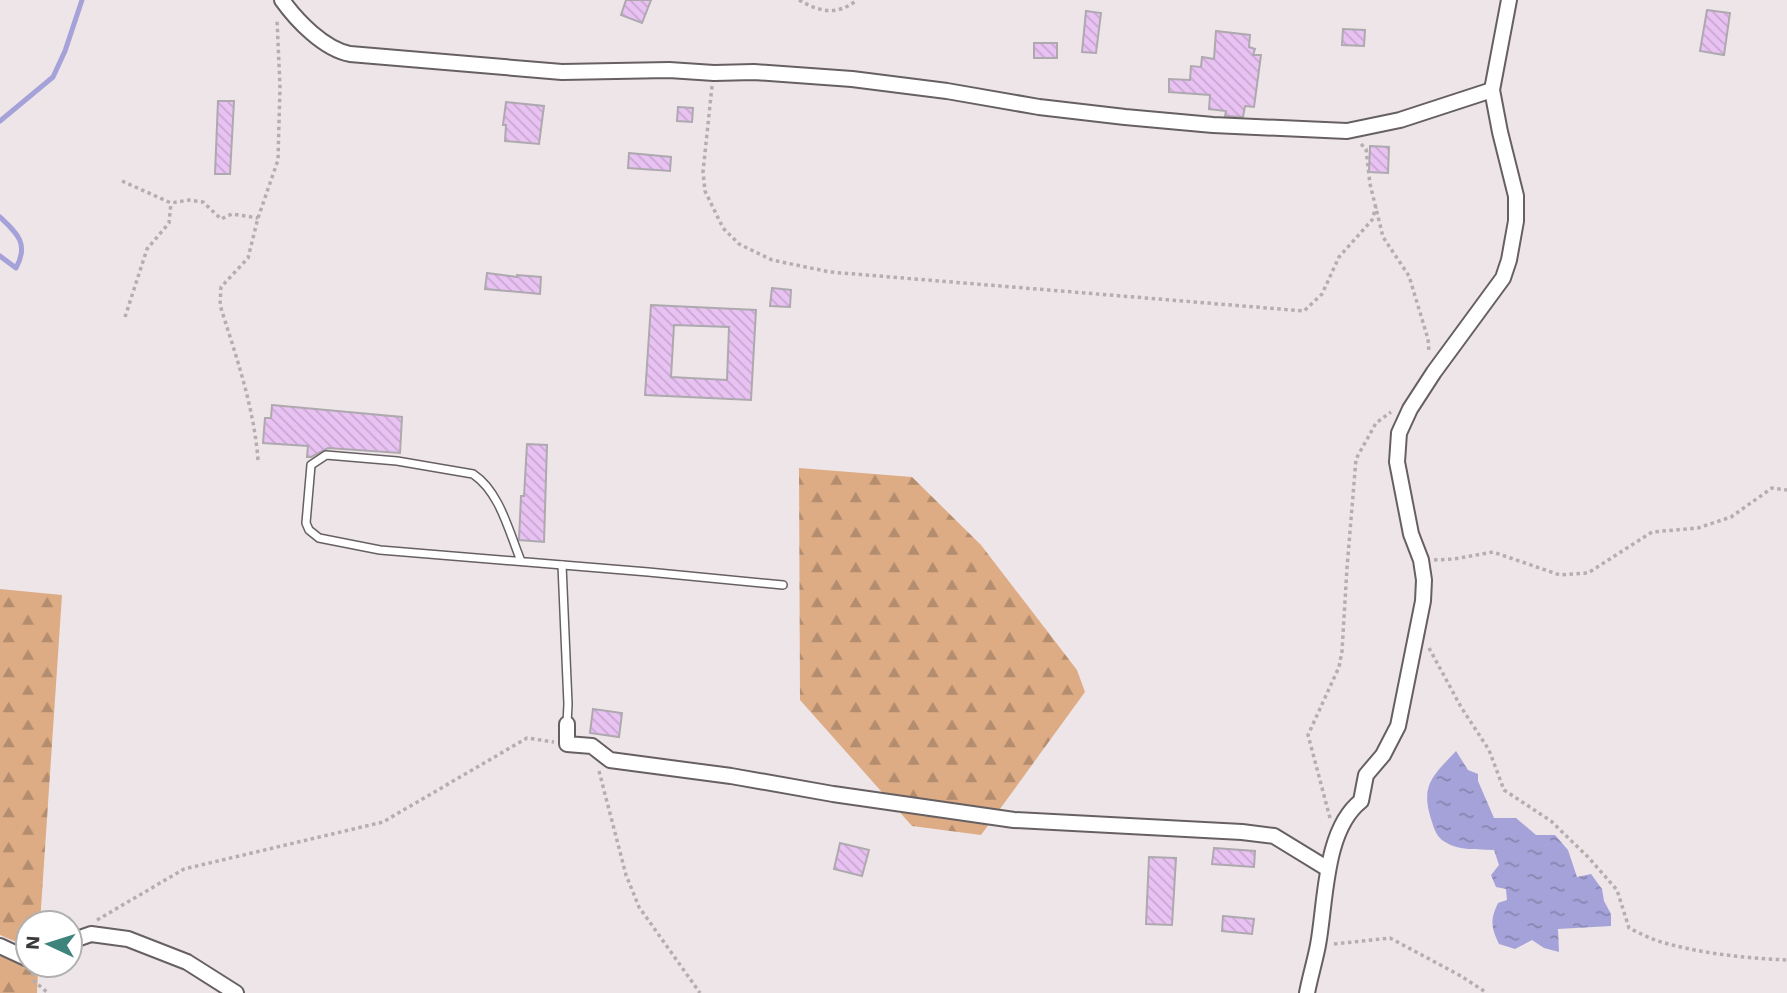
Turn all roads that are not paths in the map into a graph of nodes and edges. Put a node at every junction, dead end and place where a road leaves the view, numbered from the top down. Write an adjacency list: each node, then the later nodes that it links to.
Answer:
1 (1508, 0): 3 (street)
2 (280, 5): 3 (street)
3 (1492, 90): 8 (street)
4 (521, 561): 4 (lane); 5 (lane)
5 (562, 565): 6 (lane); 7 (lane)
6 (783, 586)
7 (567, 724): 8 (street)
8 (1328, 869): 11 (street)
9 (84, 936): 10 (street)
10 (236, 993)
11 (1307, 993)

